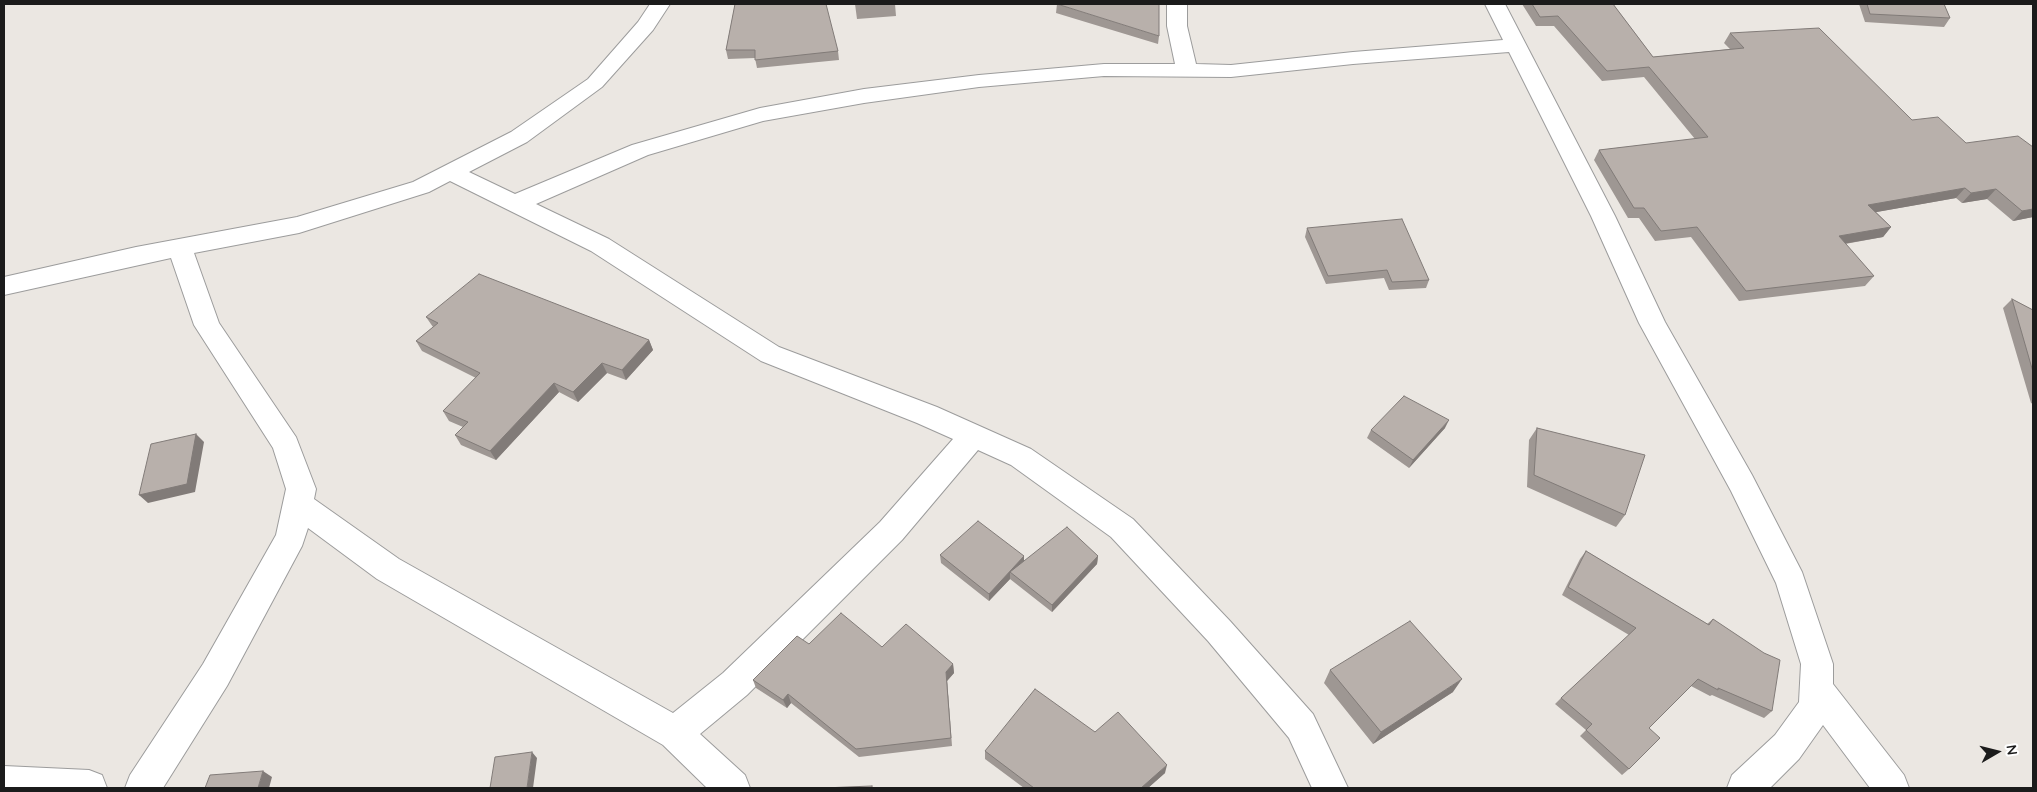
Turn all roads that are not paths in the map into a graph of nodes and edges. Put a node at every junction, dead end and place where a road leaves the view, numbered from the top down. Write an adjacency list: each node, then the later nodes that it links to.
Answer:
1 (660, 4): 6 (street)
2 (1177, 4): 5 (street)
3 (1495, 4): 4 (street)
4 (1516, 45): 5 (street); 12 (street)
5 (1187, 70): 7 (street)
6 (450, 172): 7 (street); 8 (street)
7 (514, 204): 10 (street)
8 (180, 248): 9 (street); 11 (street)
9 (4, 286)
10 (973, 436): 13 (street); 18 (street)
11 (297, 504): 13 (street); 16 (street)
12 (1816, 688): 19 (street); 20 (street)
13 (676, 733): 17 (street)
14 (4, 783): 15 (street)
15 (89, 788)
16 (143, 788)
17 (732, 788)
18 (1330, 788)
19 (1745, 788)
20 (1891, 788)

